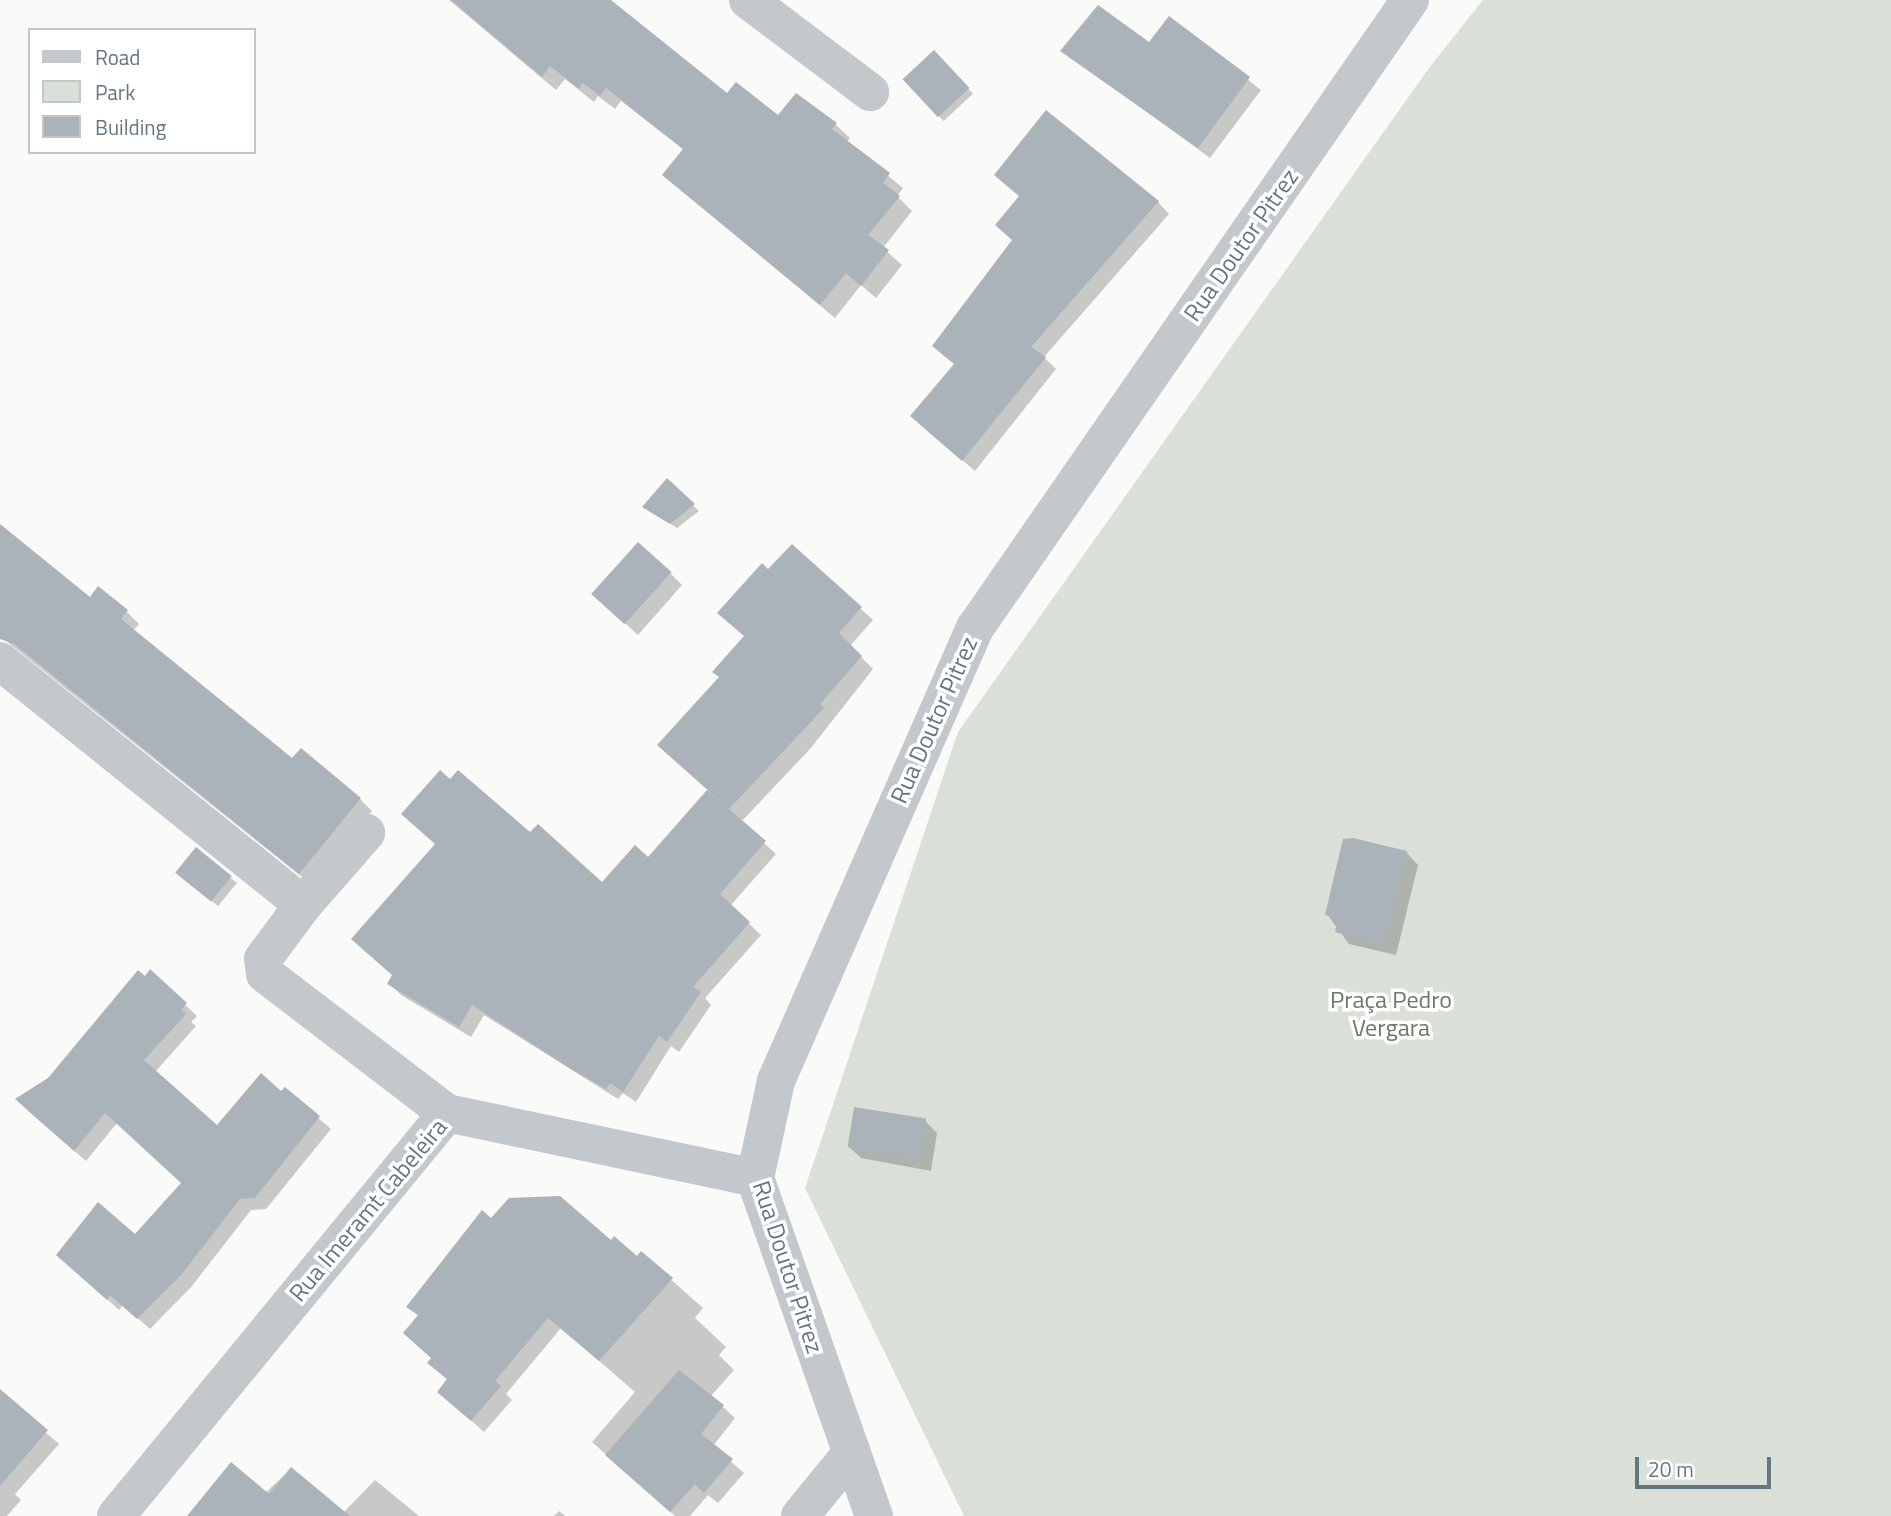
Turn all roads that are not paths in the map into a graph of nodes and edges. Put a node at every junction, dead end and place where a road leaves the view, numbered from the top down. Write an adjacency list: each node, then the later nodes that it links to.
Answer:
1 (748, 0): 3 (street)
2 (1410, 0): 8 (street, Rua Doutor Pitrez)
3 (870, 92)
4 (0, 662): 6 (street)
5 (366, 833): 6 (street)
6 (303, 905): 7 (street)
7 (447, 1113): 8 (street, Rua Imeramt Cabeleira); 10 (street, Rua Imeramt Cabeleira)
8 (755, 1178): 9 (street, Rua Doutor Pitrez)
9 (850, 1455): 11 (street); 12 (street, Rua Doutor Pitrez)
10 (116, 1516)
11 (800, 1516)
12 (874, 1516)

